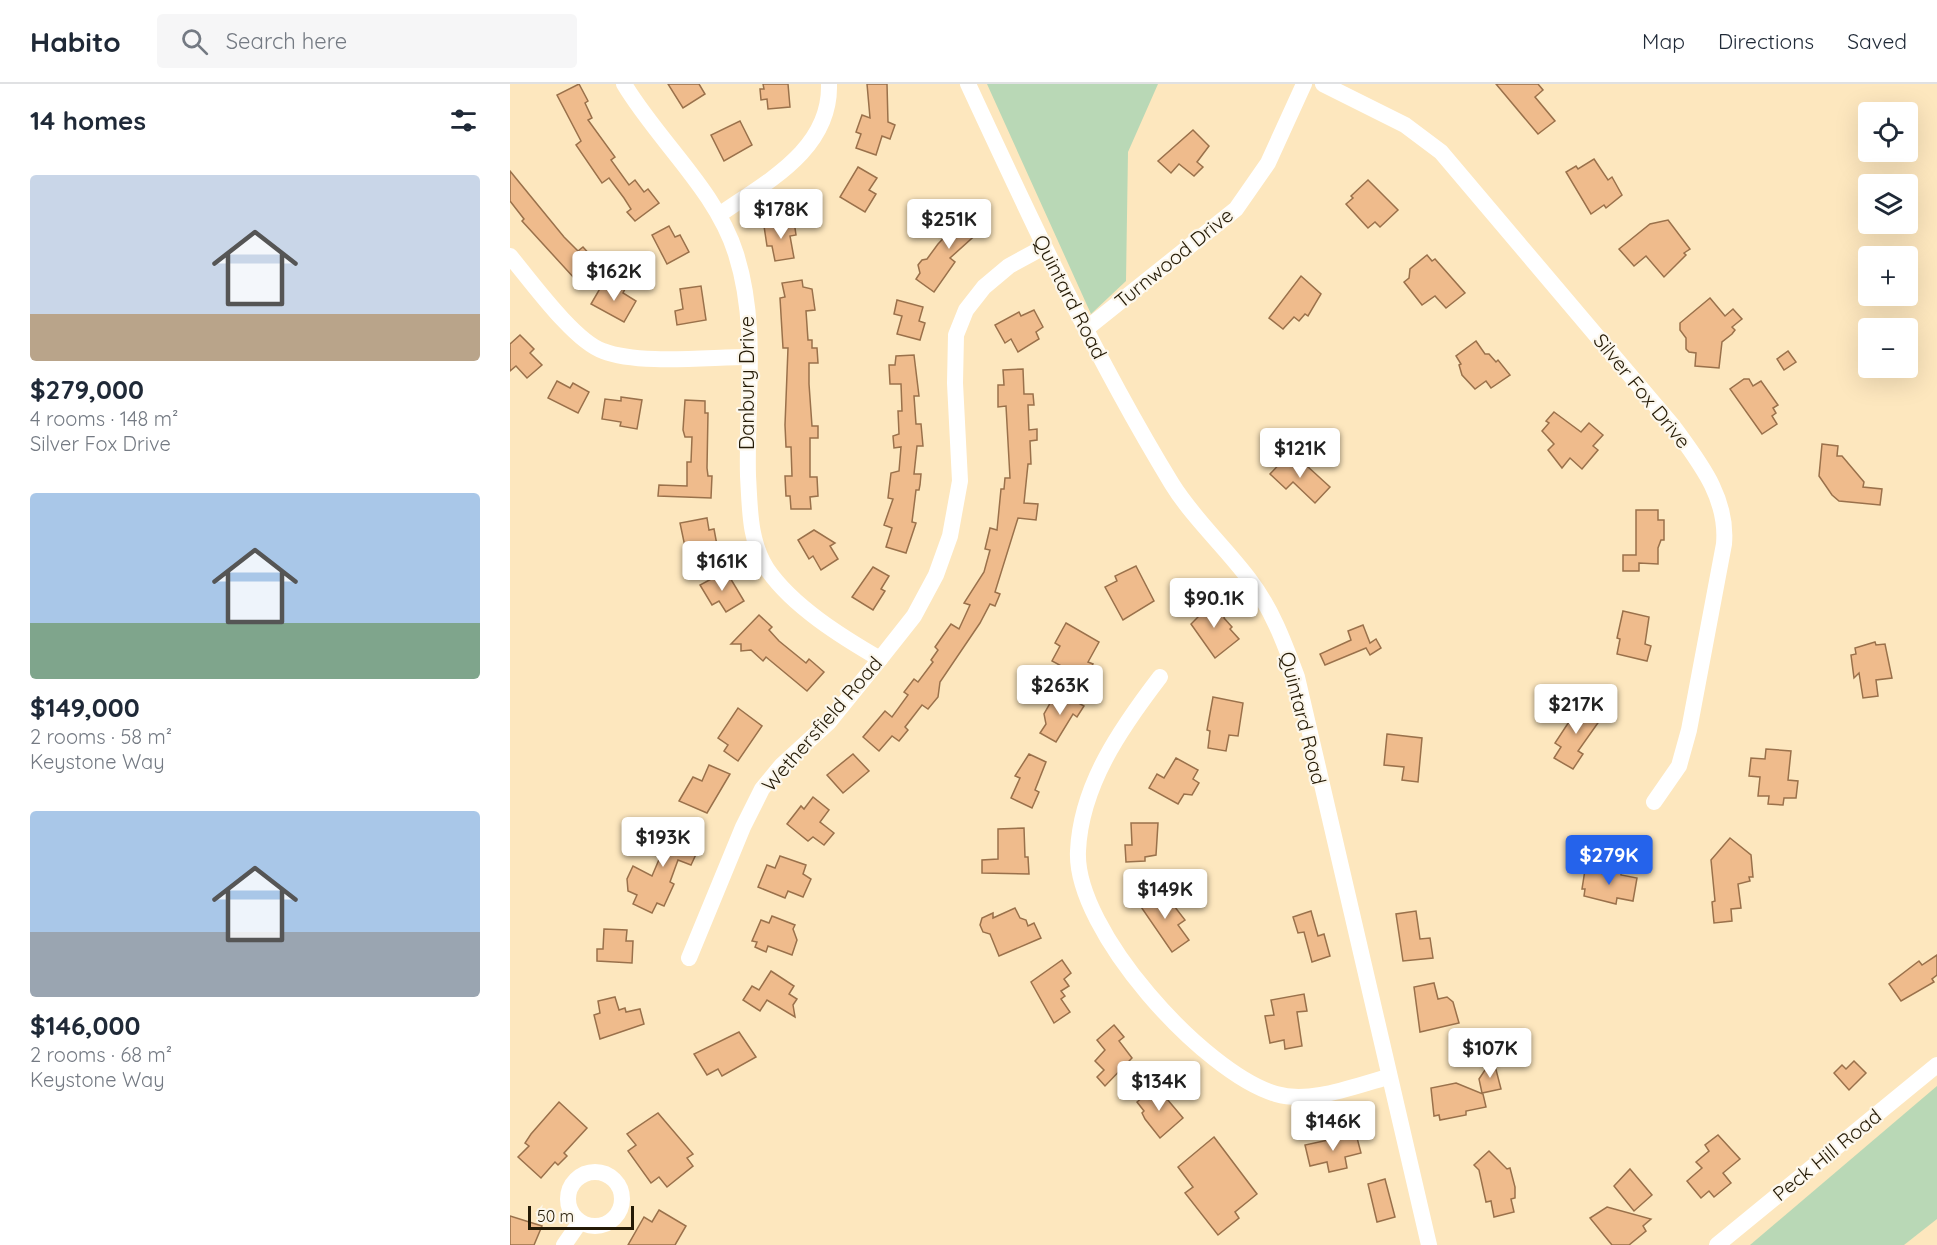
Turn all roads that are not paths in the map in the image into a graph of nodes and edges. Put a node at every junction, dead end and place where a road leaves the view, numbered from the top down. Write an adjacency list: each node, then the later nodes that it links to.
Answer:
1 (624, 84): 6 (street, Danbury Drive)
2 (829, 84): 6 (street)
3 (968, 84): 7 (street, Quintard Road)
4 (1304, 84): 9 (street, Turnwood Drive)
5 (1323, 84): 13 (street, Silver Fox Drive)
6 (719, 215): 10 (street, Danbury Drive)
7 (1044, 247): 9 (street, Quintard Road); 11 (street, Wethersfield Road)
8 (510, 256): 10 (street)
9 (1086, 329): 16 (street, Quintard Road)
10 (749, 357): 11 (street, Danbury Drive)
11 (880, 659): 14 (street, Wethersfield Road)
12 (1160, 677): 16 (street)
13 (1654, 802)
14 (689, 958)
15 (1937, 1065): 20 (street, Peck Hill Road)
16 (1388, 1077): 19 (street, Quintard Road)
17 (580, 1222): 18 (street)
18 (564, 1245)
19 (1429, 1245)
20 (1716, 1245)

